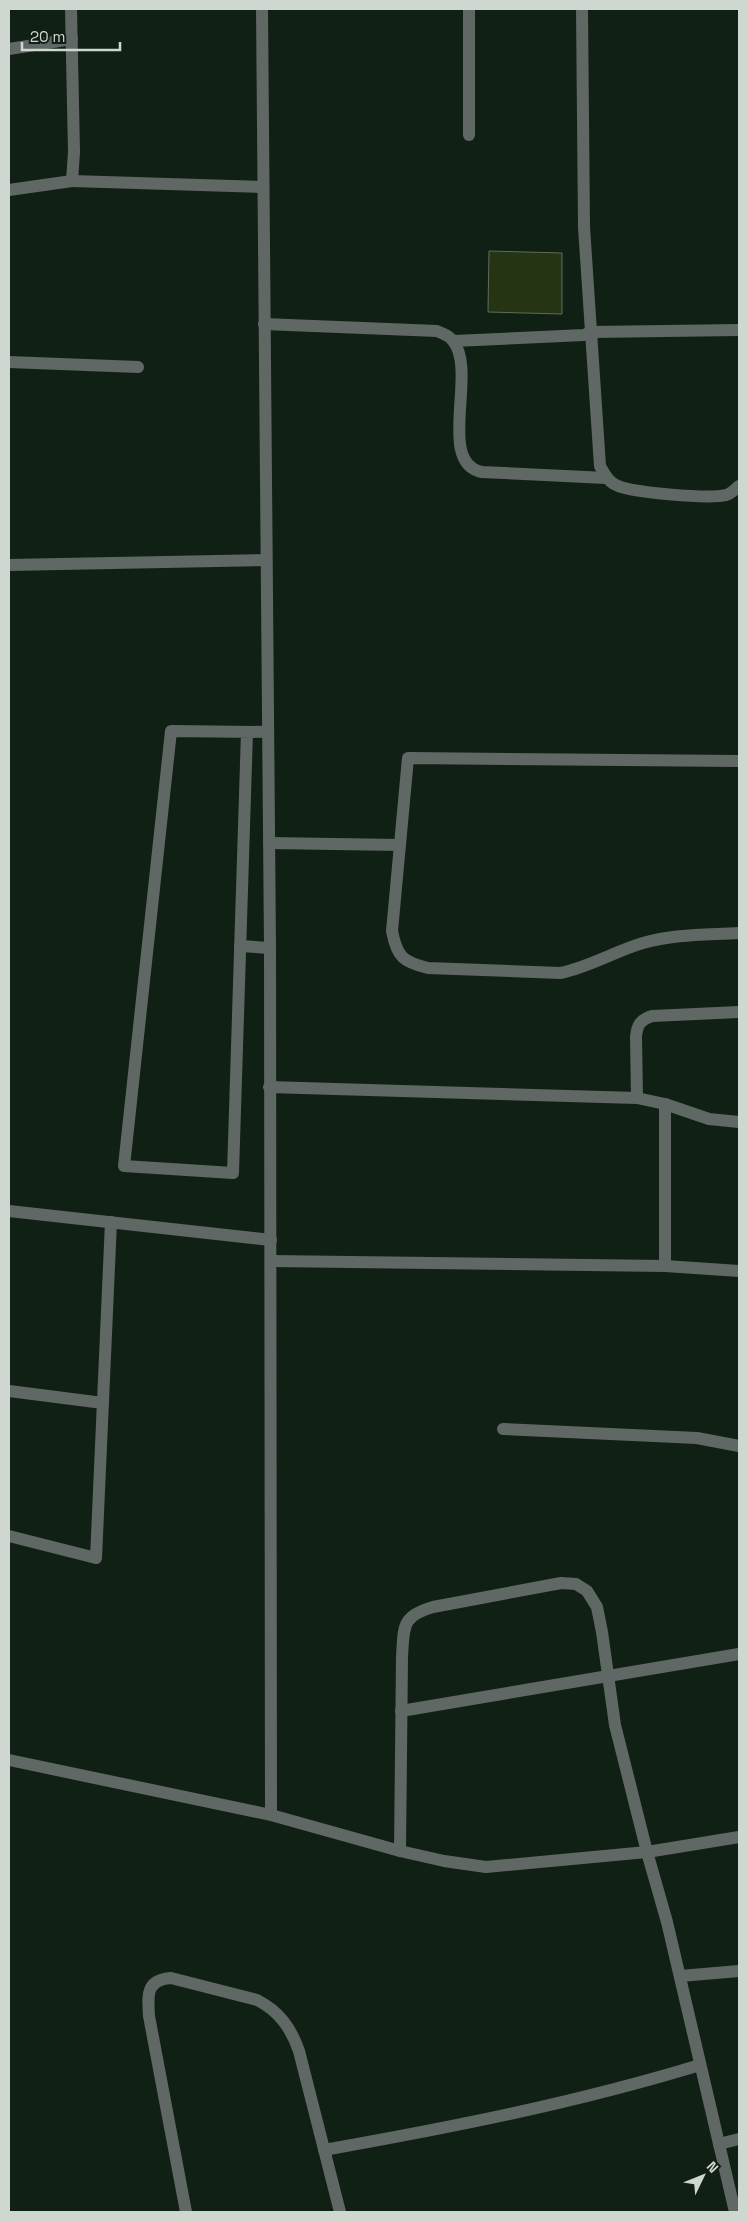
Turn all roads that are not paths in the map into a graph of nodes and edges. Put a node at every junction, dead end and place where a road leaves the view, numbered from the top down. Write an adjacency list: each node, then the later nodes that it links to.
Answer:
1 (71, 9): 5 (street)
2 (262, 9): 9 (street)
3 (469, 9): 7 (street)
4 (582, 9): 13 (street)
5 (72, 39): 6 (street); 8 (street)
6 (9, 49)
7 (469, 135)
8 (72, 181): 9 (street); 10 (street)
9 (264, 187): 11 (street)
10 (9, 190)
11 (264, 324): 14 (street); 19 (street)
12 (739, 330): 13 (street)
13 (591, 332): 14 (street); 17 (street)
14 (454, 341): 17 (street)
15 (9, 362): 16 (street)
16 (138, 367)
17 (606, 478): 18 (street)
18 (739, 486)
19 (266, 560): 20 (street); 22 (street)
20 (9, 565)
21 (247, 732): 22 (street); 27 (street); 27 (street)
22 (268, 732): 24 (street)
23 (739, 761): 25 (street)
24 (269, 843): 25 (street); 28 (street)
25 (400, 845): 26 (street)
26 (739, 933)
27 (240, 946): 28 (street)
28 (270, 948): 30 (street)
29 (739, 1012): 31 (street)
30 (269, 1087): 31 (street); 36 (street)
31 (637, 1098): 32 (street)
32 (665, 1104): 33 (street); 38 (street)
33 (739, 1122)
34 (9, 1210): 35 (street)
35 (111, 1222): 36 (street); 41 (street)
36 (271, 1240): 37 (street)
37 (271, 1261): 38 (street); 49 (street)
38 (665, 1266): 39 (street)
39 (739, 1271)
40 (9, 1391): 41 (street)
41 (103, 1403): 44 (street)
42 (503, 1429): 43 (street)
43 (739, 1446)
44 (9, 1536)
45 (739, 1654): 46 (street)
46 (608, 1675): 47 (street); 47 (street); 52 (street)
47 (401, 1711): 51 (street)
48 (9, 1760): 49 (street)
49 (271, 1815): 51 (street)
50 (739, 1837): 52 (street)
51 (400, 1851): 52 (street)
52 (646, 1852): 54 (street)
53 (739, 1971): 54 (street)
54 (680, 1976): 55 (street)
55 (700, 2066): 57 (street); 58 (street)
56 (739, 2139): 57 (street)
57 (719, 2144): 61 (street)
58 (324, 2150): 59 (street); 60 (street)
59 (186, 2212)
60 (340, 2212)
61 (735, 2212)

